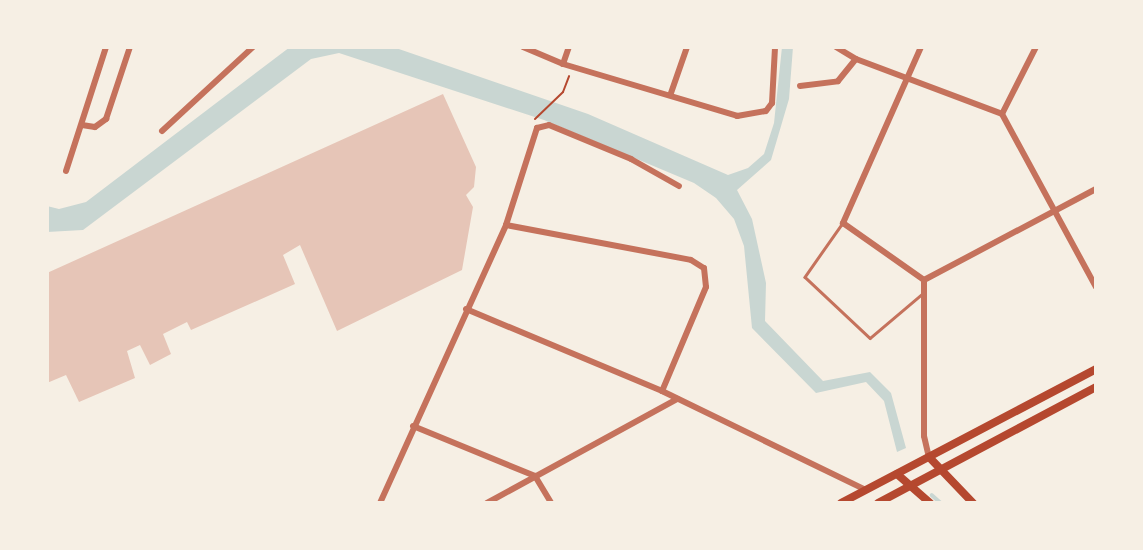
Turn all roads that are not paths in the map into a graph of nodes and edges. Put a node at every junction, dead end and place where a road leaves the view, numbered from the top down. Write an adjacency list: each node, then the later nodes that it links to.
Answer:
1 (106, 47): 17 (street)
2 (130, 47): 17 (street)
3 (253, 47): 18 (street)
4 (523, 47): 12 (street)
5 (569, 47): 12 (street)
6 (687, 47): 15 (street)
7 (775, 47): 15 (street)
8 (836, 47): 11 (street)
9 (921, 47): 13 (street)
10 (1036, 47): 16 (street)
11 (856, 59): 13 (street); 14 (street)
12 (565, 65): 15 (street)
13 (907, 78): 16 (street); 23 (street)
14 (800, 86)
15 (671, 93)
16 (1002, 114): 22 (street)
17 (82, 125): 19 (street)
18 (162, 131)
19 (66, 171)
20 (679, 186): 24 (street)
21 (1096, 189): 22 (street)
22 (1055, 210): 25 (street); 26 (street)
23 (843, 223): 25 (street); 27 (lane)
24 (506, 225): 28 (street); 31 (street)
25 (924, 280): 27 (street)
26 (1096, 287)
27 (925, 292): 34 (street)
28 (466, 309): 31 (street); 33 (street)
29 (1096, 369): 34 (main road)
30 (1096, 387): 35 (main road)
31 (662, 391): 32 (street)
32 (677, 399): 37 (street); 39 (street)
33 (413, 426): 37 (street); 40 (street)
34 (929, 457): 35 (main road); 36 (main road)
35 (940, 471): 38 (main road); 46 (main road)
36 (897, 474): 38 (main road); 39 (main road)
37 (535, 476): 41 (street); 42 (street)
38 (911, 486): 44 (main road); 45 (main road)
39 (866, 490): 43 (main road)
40 (380, 503)
41 (487, 503)
42 (551, 503)
43 (841, 503)
44 (878, 503)
45 (930, 503)
46 (973, 503)

